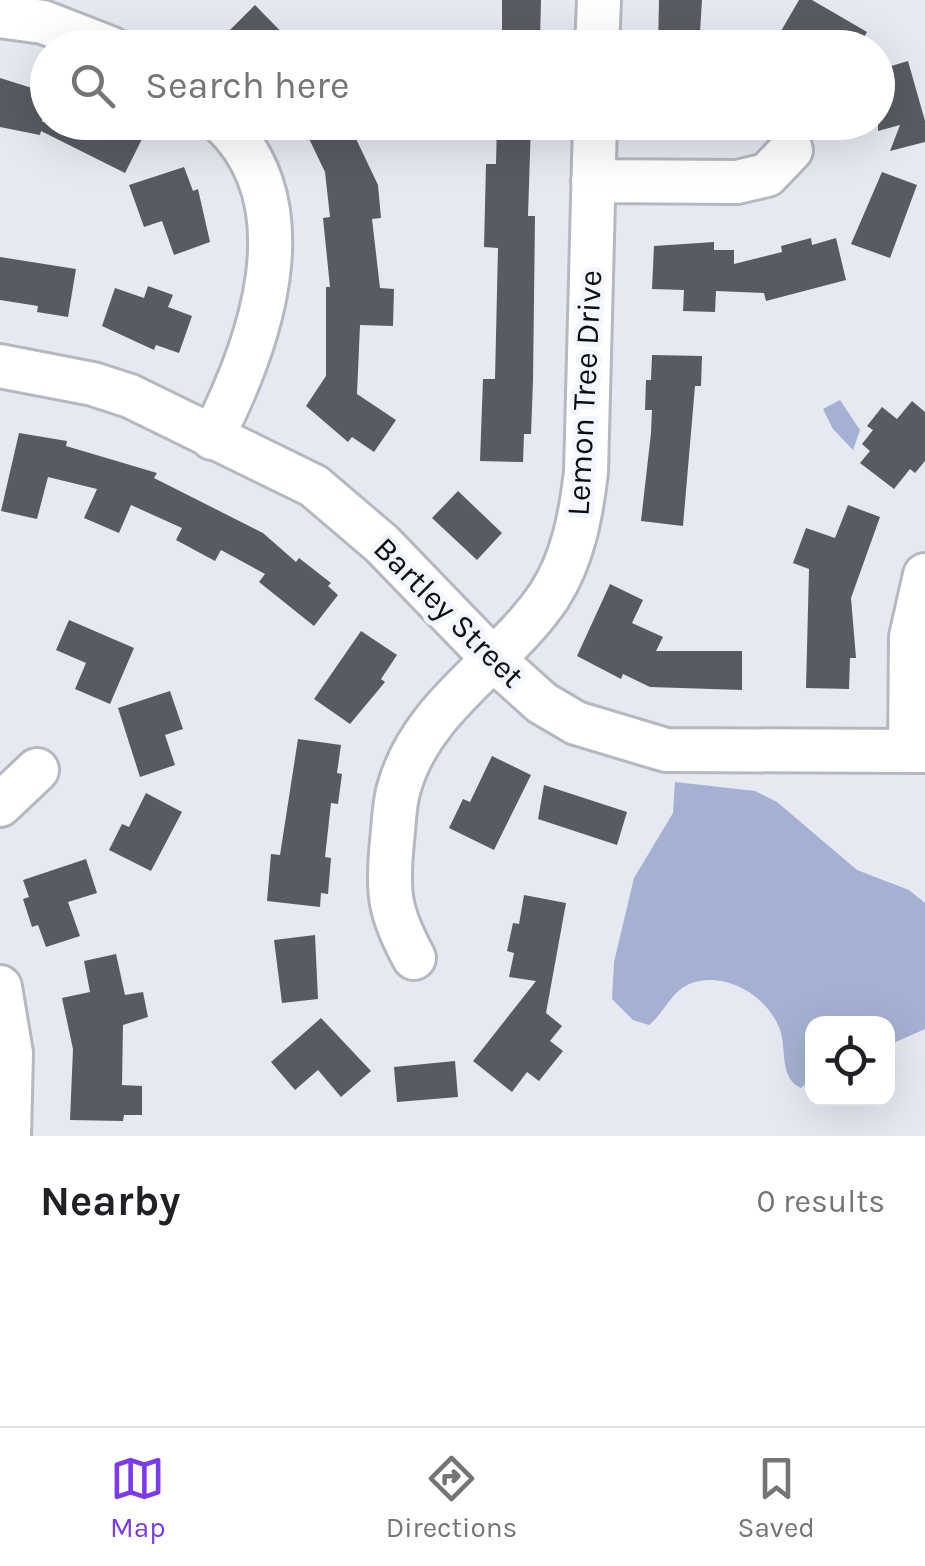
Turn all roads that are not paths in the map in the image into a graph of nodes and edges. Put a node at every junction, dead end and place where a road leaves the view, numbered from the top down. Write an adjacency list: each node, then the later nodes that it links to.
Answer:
1 (599, 0): 5 (street)
2 (43, 11): 3 (street); 4 (street)
3 (0, 16)
4 (77, 30)
5 (598, 30)
6 (236, 140): 11 (street)
7 (594, 140): 9 (street, Lemon Tree Drive)
8 (790, 150): 9 (street)
9 (593, 181): 13 (street, Lemon Tree Drive)
10 (0, 366): 11 (street, Bartley Street)
11 (212, 438): 13 (street, Bartley Street)
12 (925, 575): 14 (street)
13 (494, 660): 14 (street, Bartley Street); 17 (street, Lemon Tree Drive)
14 (918, 751)
15 (38, 770): 16 (street)
16 (0, 805)
17 (414, 958)
18 (0, 986): 19 (street)
19 (9, 1136)

